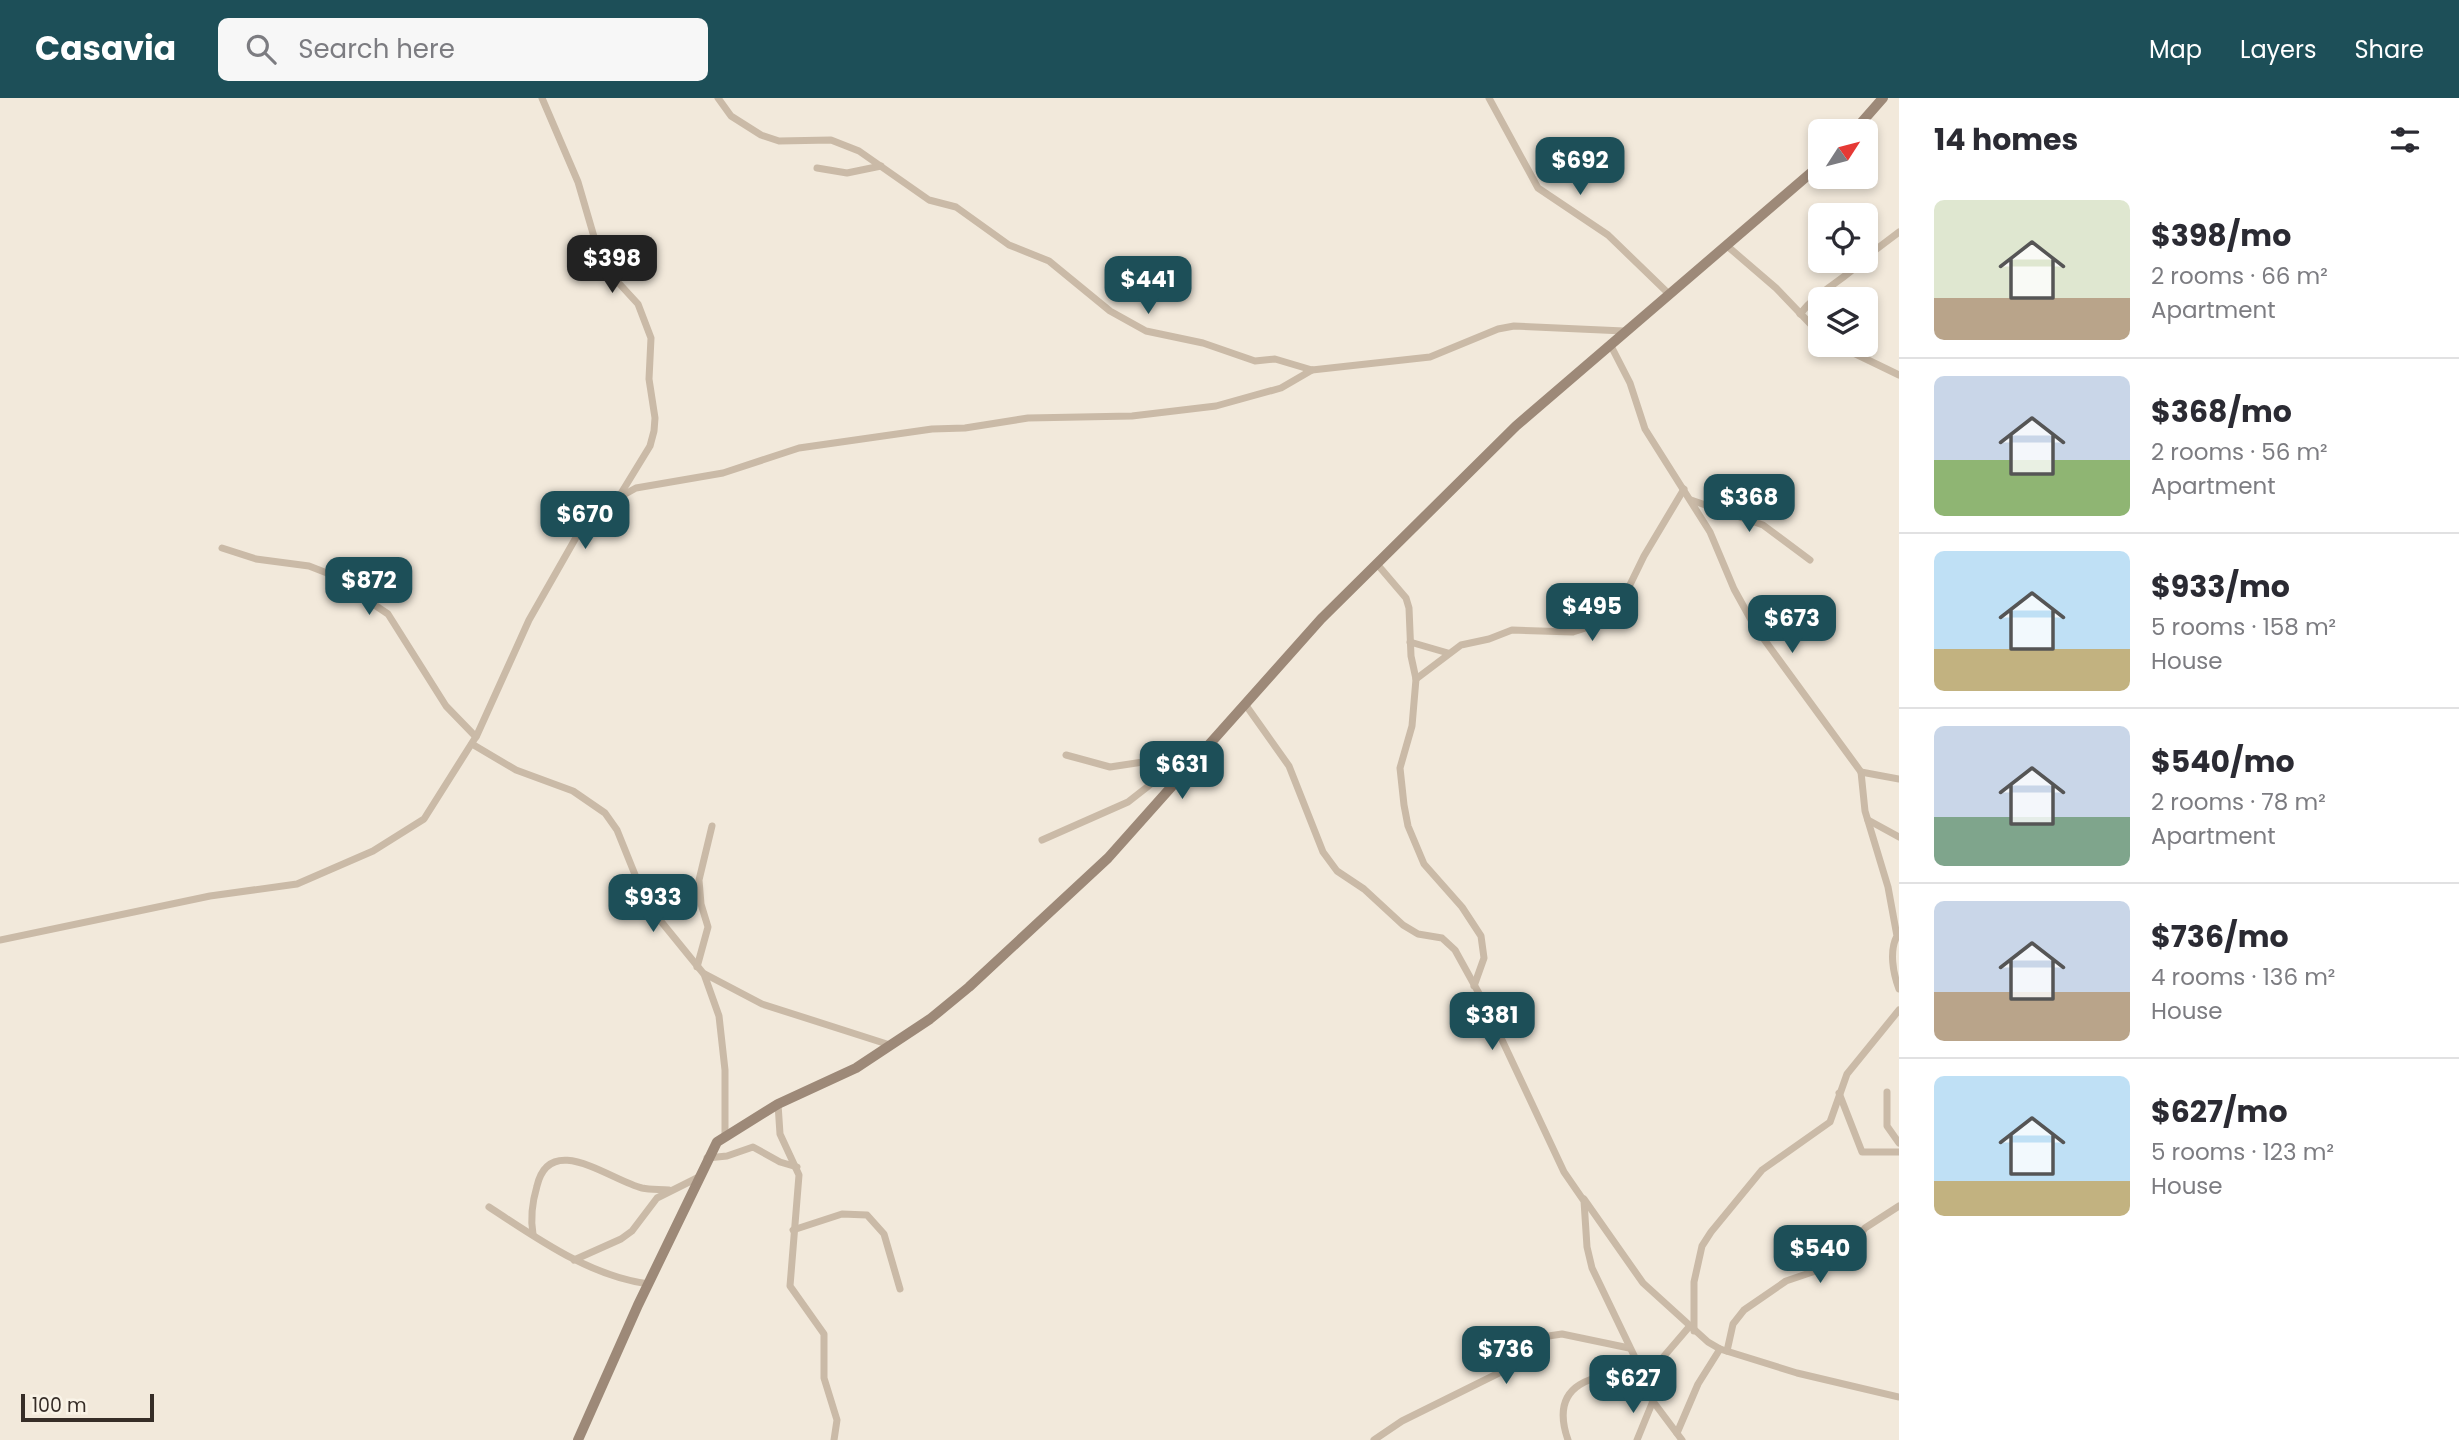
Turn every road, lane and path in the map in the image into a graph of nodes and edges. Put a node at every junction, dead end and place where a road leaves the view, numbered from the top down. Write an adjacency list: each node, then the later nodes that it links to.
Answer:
1 (542, 98): 22 (street)
2 (718, 98): 6 (street)
3 (1489, 98): 13 (street)
4 (1883, 98): 5 (street)
5 (1865, 119)
6 (881, 166): 7 (street); 19 (street)
7 (817, 168)
8 (1808, 175): 10 (street)
9 (1899, 232): 11 (street)
10 (1726, 245): 13 (street); 14 (street)
11 (1878, 248)
12 (1845, 273): 14 (street)
13 (1669, 294): 16 (street)
14 (1800, 314): 15 (street)
15 (1808, 322)
16 (1624, 331): 17 (street); 19 (street)
17 (1611, 344): 21 (street); 26 (street)
18 (1862, 357): 20 (street)
19 (1312, 370): 22 (street)
20 (1899, 375)
21 (1684, 489): 23 (street); 28 (street)
22 (619, 496): 31 (street)
23 (1691, 500): 25 (street); 33 (street)
24 (222, 548): 31 (street)
25 (1810, 560)
26 (1377, 564): 27 (street); 30 (street)
27 (1410, 642): 28 (street); 29 (street)
28 (1448, 653): 29 (street)
29 (1416, 678): 44 (street)
30 (1245, 704): 35 (street); 44 (street)
31 (474, 741): 41 (street); 42 (street)
32 (1066, 754): 34 (street)
33 (1861, 772): 36 (street); 37 (street)
34 (1160, 777): 35 (street); 40 (street)
35 (1182, 777): 47 (street)
36 (1899, 779)
37 (1868, 820): 39 (street); 43 (street)
38 (712, 826): 42 (street)
39 (1899, 837)
40 (1042, 840)
41 (0, 940)
42 (700, 970): 47 (street); 51 (street)
43 (1896, 970): 45 (street)
44 (1474, 986): 58 (street)
45 (1899, 989)
46 (1899, 1010): 48 (street)
47 (891, 1045): 50 (street)
48 (1839, 1092): 53 (street); 66 (street)
49 (1887, 1092): 52 (street)
50 (778, 1104): 51 (street); 55 (street)
51 (725, 1135): 54 (street)
52 (1899, 1143)
53 (1899, 1152)
54 (707, 1158): 55 (street); 56 (street)
55 (797, 1167): 61 (street)
56 (699, 1177): 57 (street); 64 (street)
57 (669, 1189): 62 (street); 63 (street)
58 (1579, 1193): 66 (street); 67 (street)
59 (1899, 1206): 68 (street)
60 (489, 1207): 62 (street)
61 (793, 1230): 65 (street); 75 (street)
62 (533, 1234): 63 (street)
63 (574, 1260): 64 (street)
64 (649, 1284): 74 (street)
65 (900, 1289)
66 (1692, 1329): 68 (street); 70 (street)
67 (1629, 1348): 69 (street); 76 (street)
68 (1723, 1350): 71 (street); 73 (street)
69 (1641, 1370): 70 (street); 77 (street)
70 (1640, 1384): 72 (street)
71 (1899, 1397)
72 (1653, 1401): 73 (street); 78 (street)
73 (1677, 1433): 79 (street)
74 (578, 1440)
75 (834, 1440)
76 (1374, 1440)
77 (1568, 1440)
78 (1637, 1440)
79 (1682, 1440)

